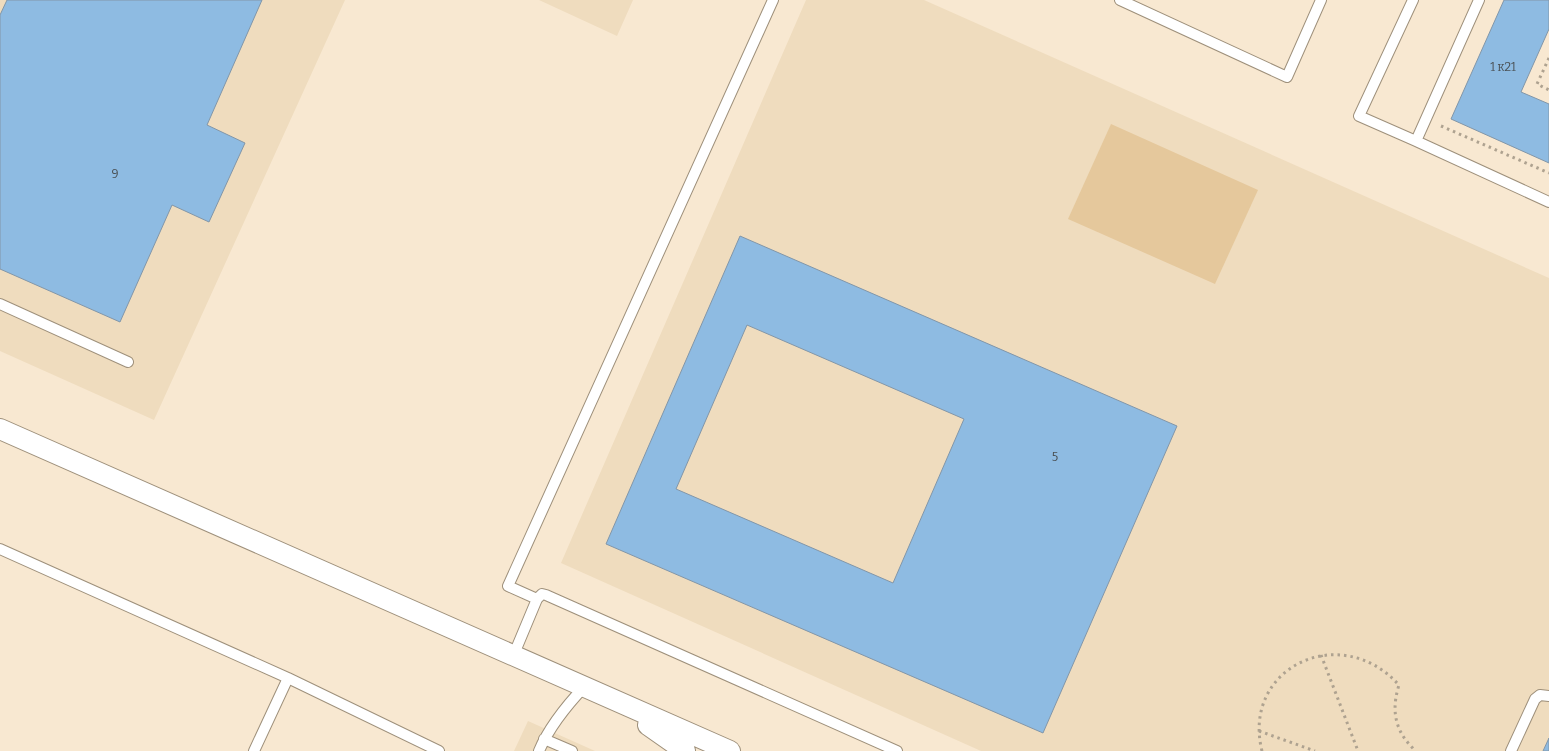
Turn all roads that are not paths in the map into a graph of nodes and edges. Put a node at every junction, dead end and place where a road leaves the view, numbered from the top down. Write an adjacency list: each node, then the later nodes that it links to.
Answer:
1 (773, 0): 12 (lane)
2 (1120, 0): 3 (lane)
3 (1321, 0)
4 (1413, 0): 6 (lane)
5 (1479, 0): 6 (lane)
6 (1416, 141): 7 (lane)
7 (1549, 202)
8 (0, 304): 9 (lane)
9 (128, 362)
10 (0, 428): 13 (street)
11 (0, 549): 14 (lane)
12 (537, 598): 13 (lane); 24 (lane)
13 (514, 654): 15 (street)
14 (288, 678): 18 (lane); 19 (lane)
15 (585, 686): 17 (lane); 22 (street); 23 (street)
16 (1549, 696): 25 (lane)
17 (544, 739): 20 (lane); 21 (lane)
18 (254, 751)
19 (439, 751)
20 (539, 751)
21 (572, 751)
22 (685, 751)
23 (730, 751)
24 (897, 751)
25 (1511, 751)

